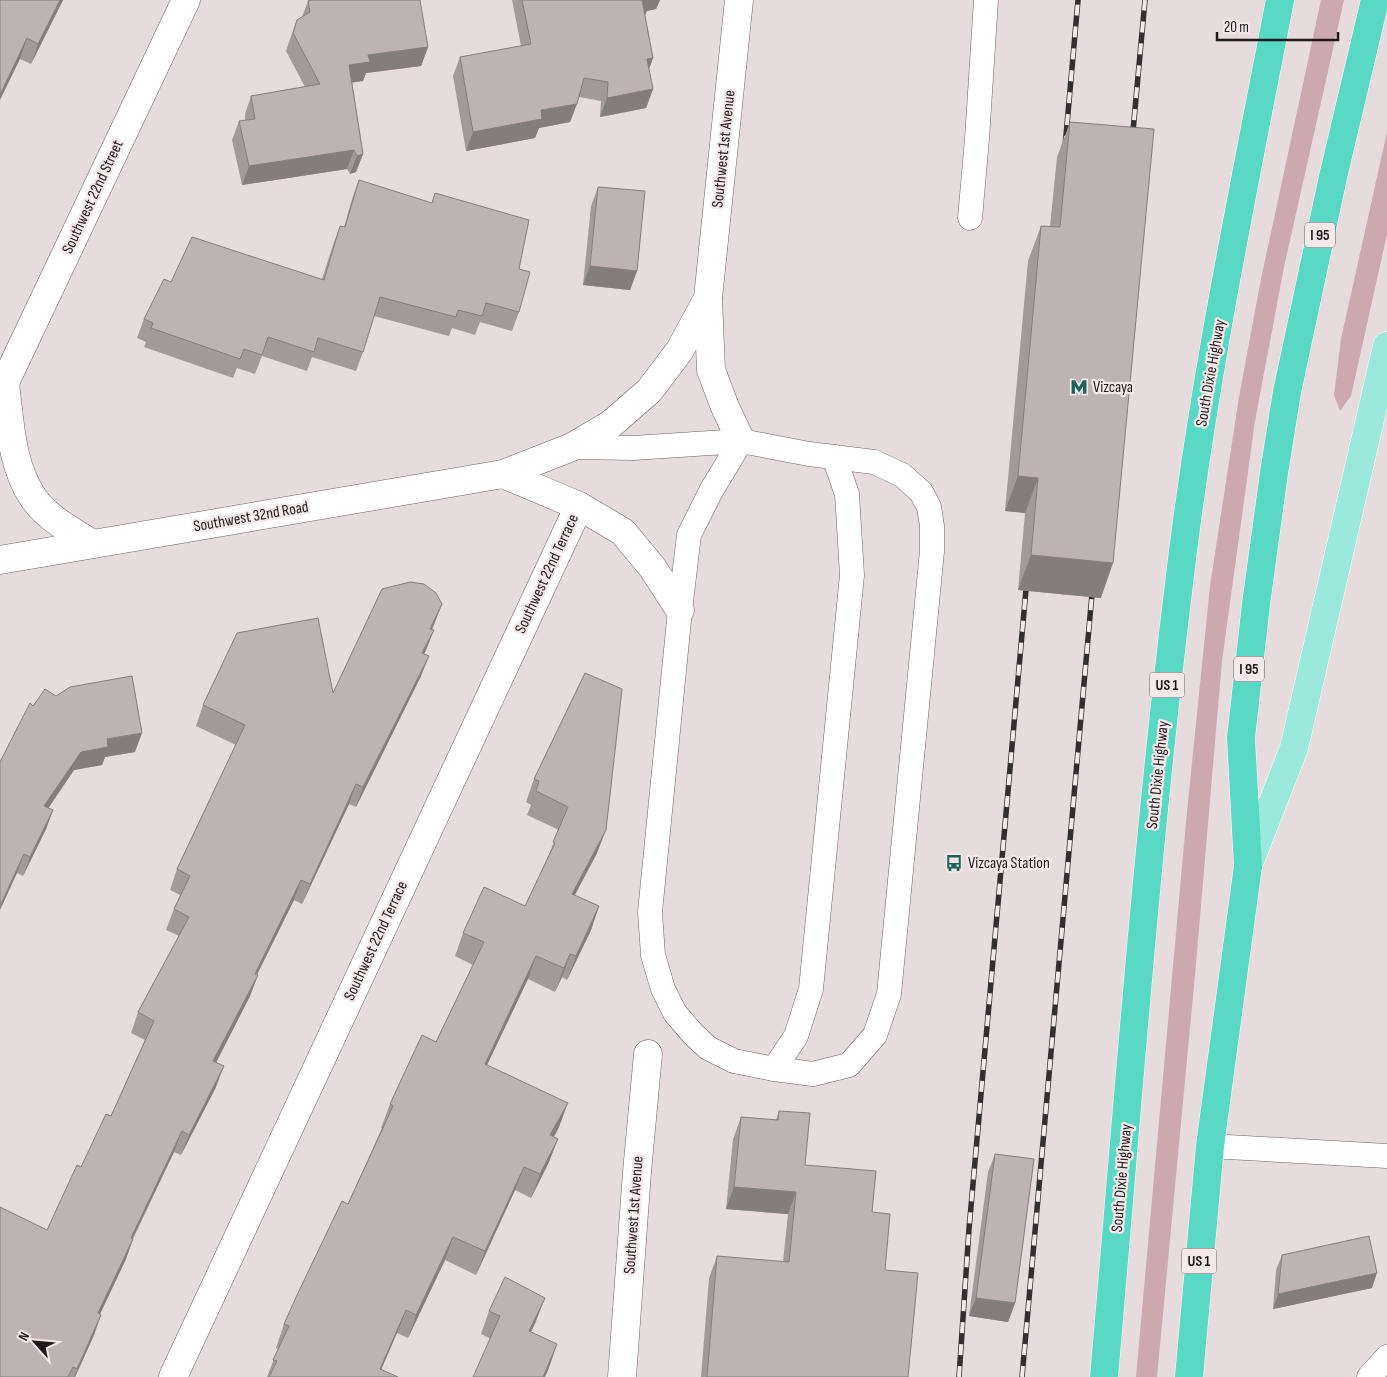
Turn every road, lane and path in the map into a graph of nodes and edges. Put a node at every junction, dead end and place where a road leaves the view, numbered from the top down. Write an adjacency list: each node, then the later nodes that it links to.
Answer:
1 (186, 0): 10 (street, Southwest 22nd Street)
2 (739, 0): 7 (street, Southwest 1st Avenue)
3 (986, 0): 6 (lane)
4 (1280, 0): 27 (highway, South Dixie Highway / US 1)
5 (1375, 0): 19 (highway, I 95)
6 (970, 218)
7 (708, 298): 11 (street, Southwest 1st Avenue); 12 (street, Southwest 1st Avenue)
8 (1387, 346): 9 (main road)
9 (1384, 376): 19 (main road)
10 (2, 388): 16 (street)
11 (741, 441): 12 (lane); 13 (lane); 18 (lane)
12 (572, 447): 14 (street, Southwest 32nd Road)
13 (834, 458): 21 (lane); 21 (lane)
14 (503, 474): 15 (street); 16 (street, Southwest 32nd Road)
15 (579, 506): 18 (street); 25 (street, Southwest 22nd Terrace)
16 (92, 544): 17 (street, Southwest 32nd Road)
17 (0, 560)
18 (680, 610): 21 (lane)
19 (1248, 866): 22 (highway, US 1)
20 (648, 1054): 26 (street, Southwest 1st Avenue)
21 (774, 1069)
22 (1210, 1146): 23 (lane); 28 (highway, US 1)
23 (1387, 1156)
24 (1387, 1357): 29 (lane)
25 (173, 1377)
26 (622, 1377)
27 (1104, 1377)
28 (1189, 1377)
29 (1370, 1377)

